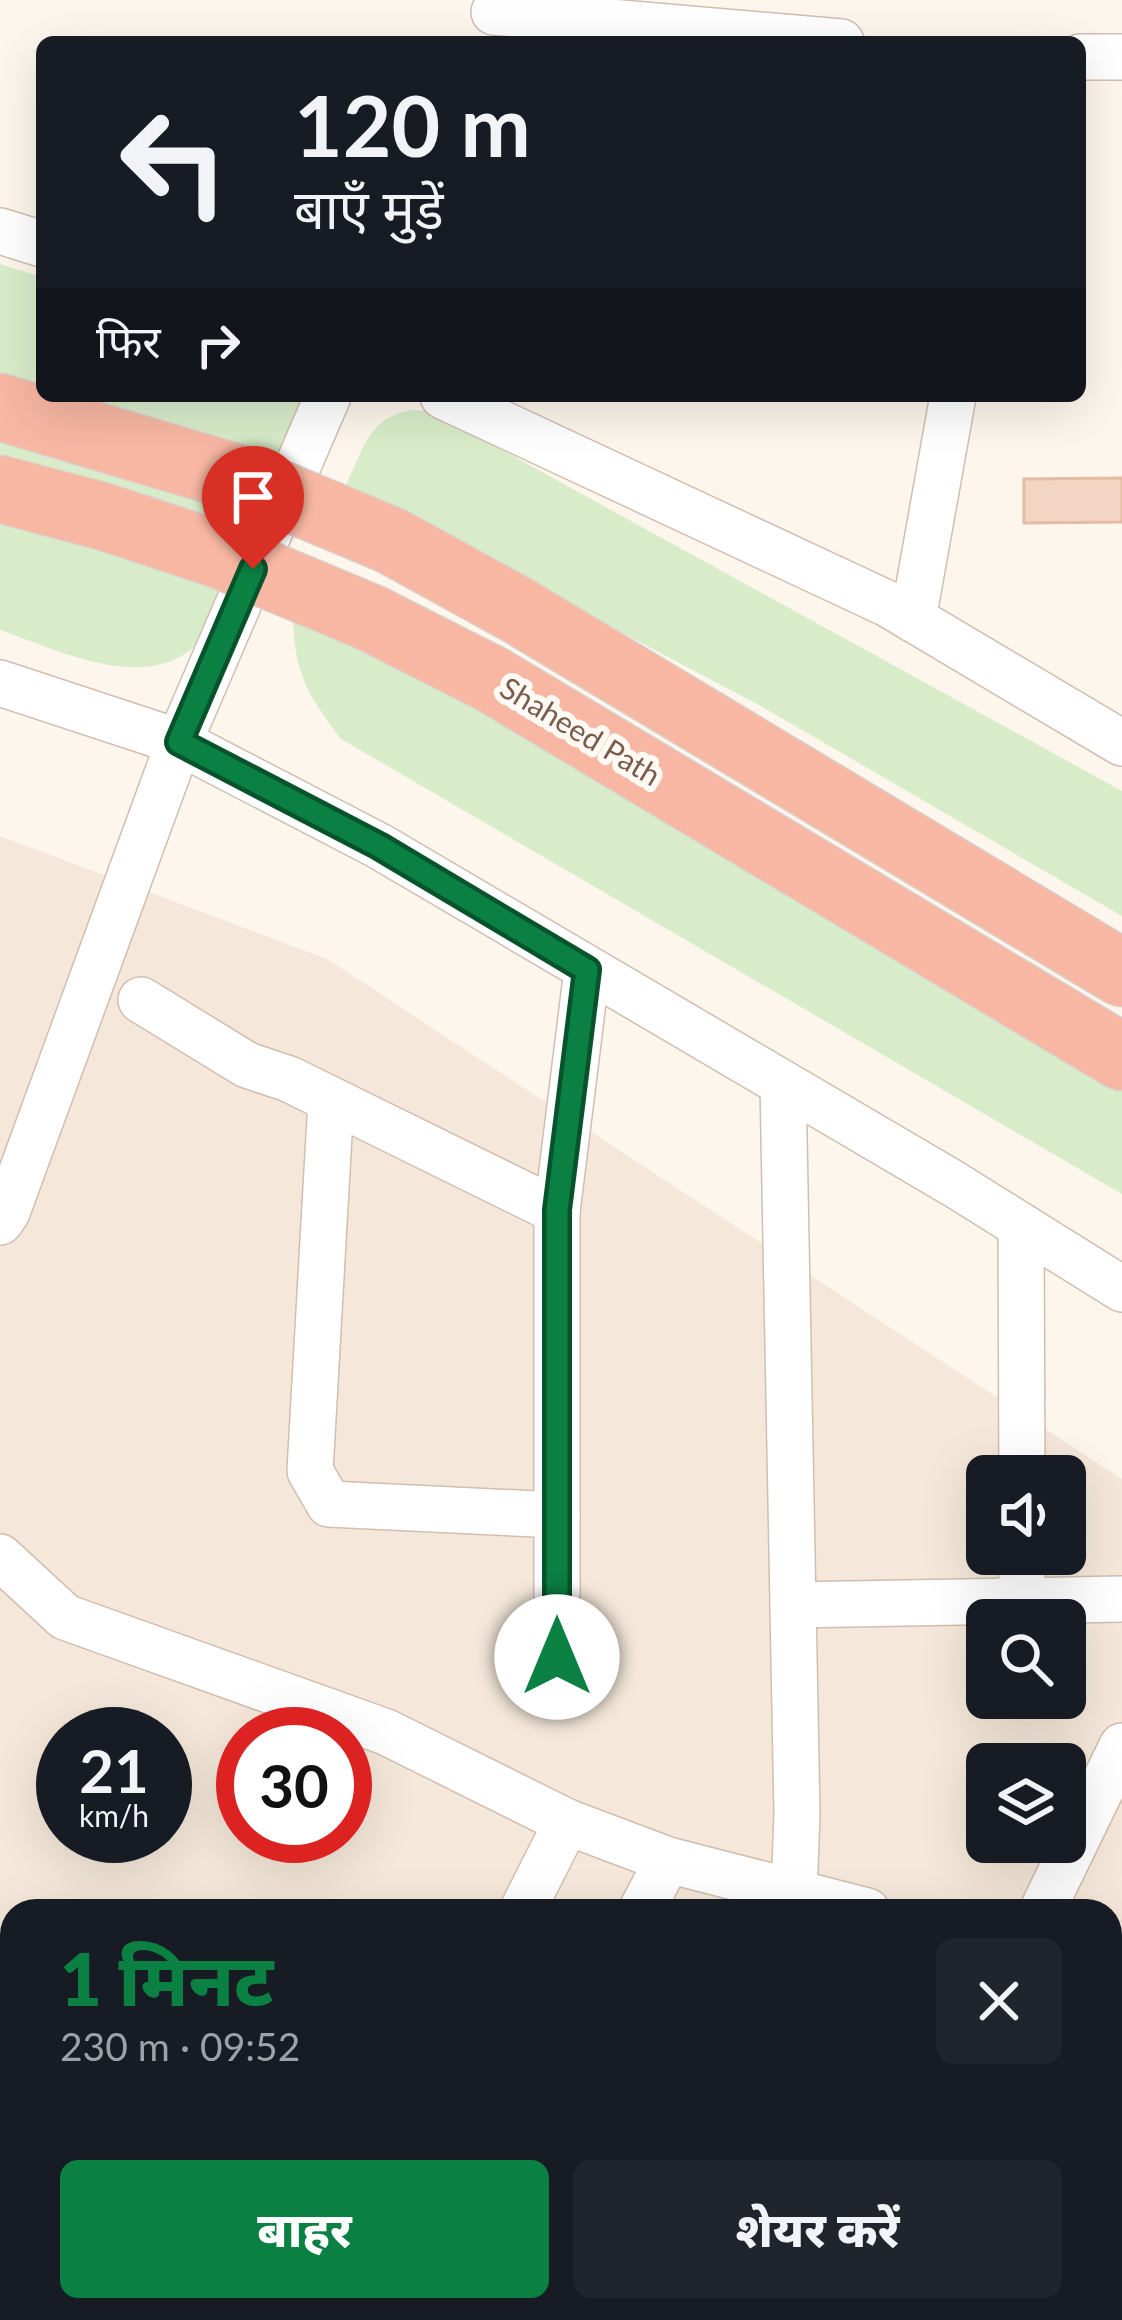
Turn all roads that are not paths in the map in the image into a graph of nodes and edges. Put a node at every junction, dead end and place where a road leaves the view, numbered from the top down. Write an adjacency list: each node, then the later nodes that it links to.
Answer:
1 (491, 18): 2 (street)
2 (754, 36)
3 (1086, 57): 4 (street)
4 (1122, 57)
5 (0, 231): 6 (street)
6 (36, 242)
7 (325, 402): 14 (street)
8 (455, 402): 12 (street)
9 (951, 402): 12 (street)
10 (0, 407): 17 (highway, bridge)
11 (0, 489): 19 (highway, Shaheed Path, bridge)
12 (913, 619): 15 (street)
13 (0, 683): 14 (street)
14 (179, 742): 16 (street); 23 (street)
15 (1122, 743)
16 (587, 970): 20 (street); 22 (street)
17 (1122, 973)
18 (141, 1000): 21 (street)
19 (1122, 1057)
20 (783, 1084): 24 (street); 32 (street)
21 (332, 1100): 22 (street); 27 (street)
22 (557, 1210): 27 (street)
23 (0, 1222)
24 (1021, 1226): 25 (street); 26 (street)
25 (1122, 1288)
26 (1022, 1455)
27 (557, 1515): 33 (street)
28 (0, 1557): 35 (street)
29 (1122, 1599): 30 (street)
30 (1086, 1600)
31 (966, 1603): 32 (street)
32 (794, 1605): 37 (street)
33 (557, 1657)
34 (1122, 1746): 41 (street)
35 (567, 1822): 36 (street); 38 (street)
36 (668, 1860): 37 (street); 39 (street)
37 (794, 1893): 40 (street)
38 (528, 1899)
39 (647, 1899)
40 (818, 1899)
41 (1048, 1899)

